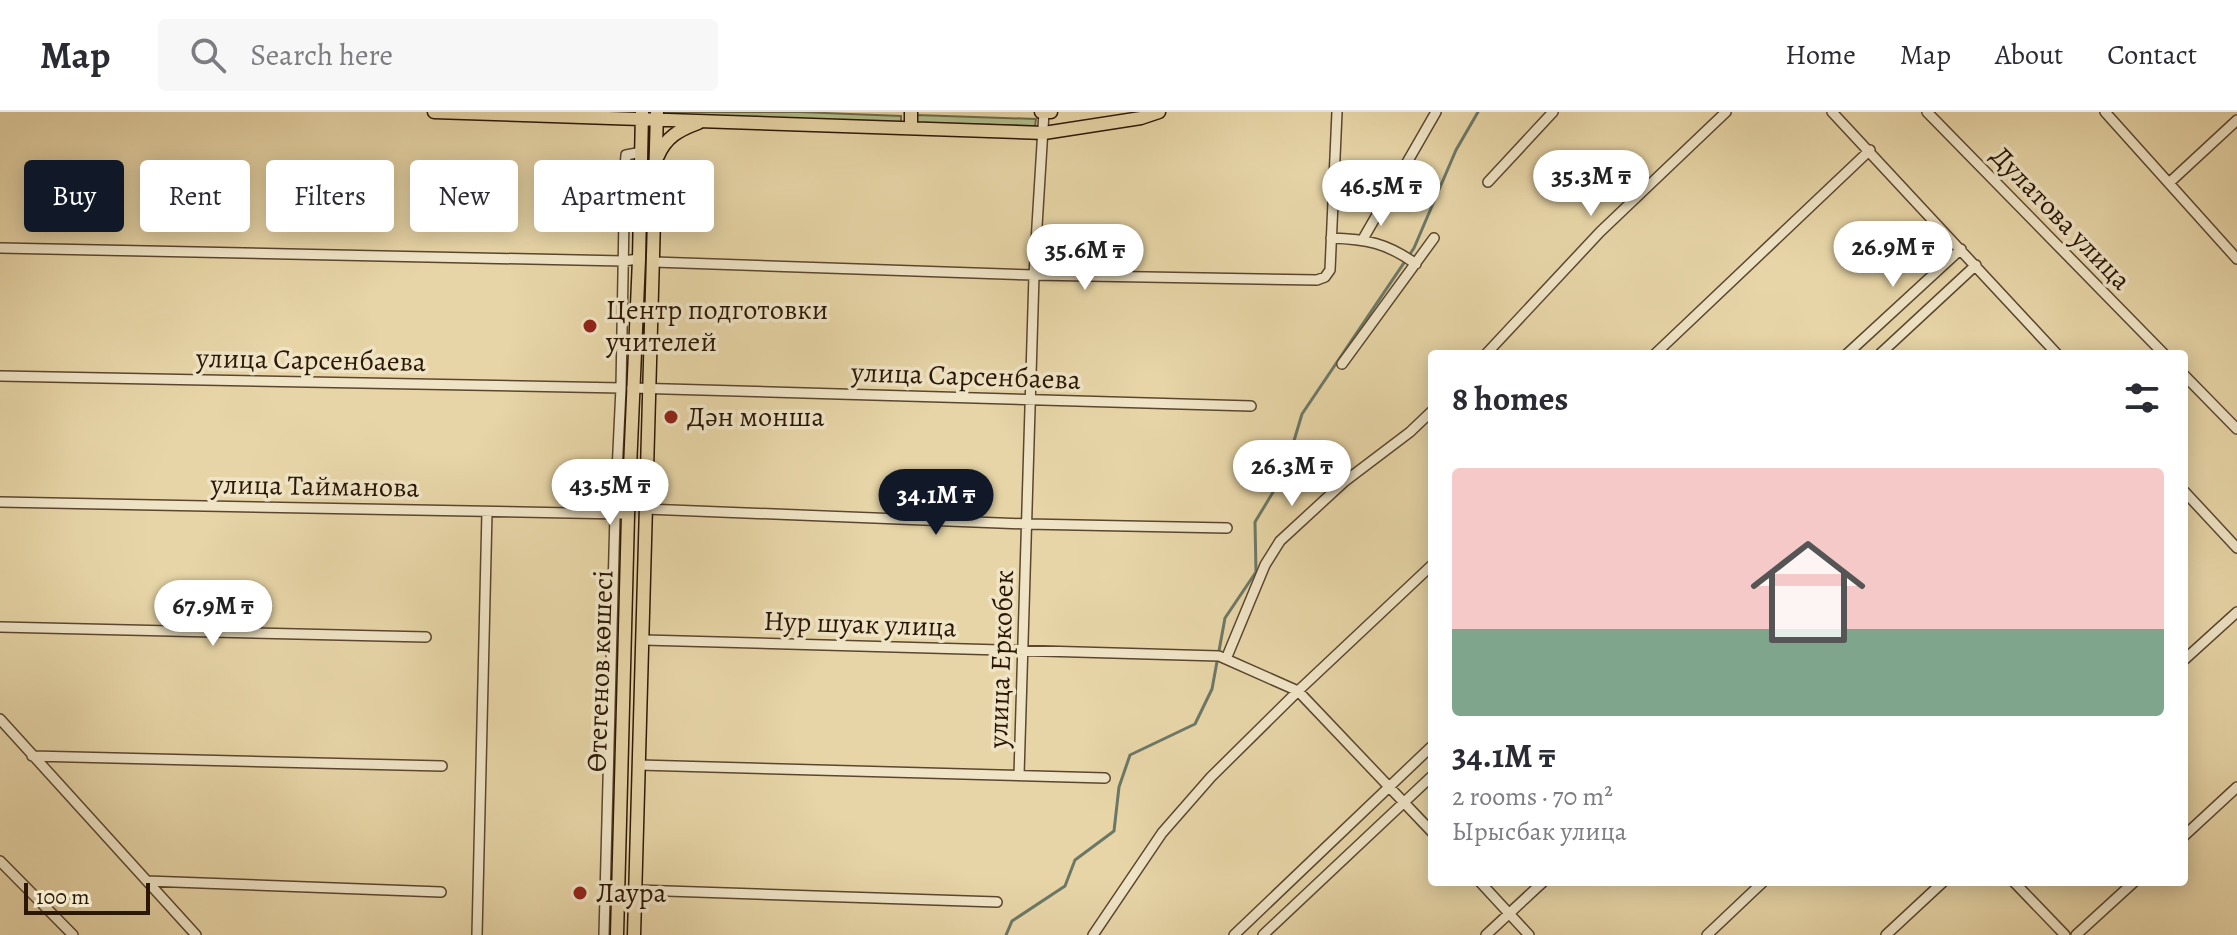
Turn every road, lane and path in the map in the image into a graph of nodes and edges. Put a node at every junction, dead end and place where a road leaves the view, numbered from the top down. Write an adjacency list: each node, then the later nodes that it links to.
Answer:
1 (434, 112): 2 (main road)
2 (442, 112): 14 (main road)
3 (911, 112): 18 (main road)
4 (1043, 112): 5 (main road); 19 (street, улица Еркобек)
5 (1051, 112)
6 (1159, 112): 19 (main road)
7 (1337, 112): 27 (street)
8 (1436, 112): 29 (street)
9 (1553, 112): 24 (street)
10 (1726, 112): 39 (street)
11 (1832, 112): 20 (street)
12 (1927, 112): 44 (street, Дулатова улица)
13 (2105, 112): 25 (street)
14 (642, 116): 15 (main road); 21 (main road, Өтегенов көшесі)
15 (657, 116): 17 (main road); 22 (main road, Өтегенов көшесі)
16 (2237, 120): 25 (street)
17 (701, 121): 18 (main road); 23 (main road)
18 (911, 128): 19 (main road)
19 (1044, 133): 38 (street, улица Еркобек)
20 (1870, 150): 31 (street); 40 (street)
21 (642, 152): 32 (main road, Өтегенов көшесі); 34 (street)
22 (656, 160)
23 (657, 160)
24 (1488, 182)
25 (2169, 183): 33 (street)
26 (655, 232): 35 (main road, Өтегенов көшесі)
27 (1331, 238): 29 (street); 38 (street)
28 (1434, 238): 36 (street)
29 (1363, 239): 36 (street)
30 (0, 248): 34 (street)
31 (1961, 249): 37 (street); 41 (street)
32 (639, 259): 34 (street); 48 (main road, Өтегенов көшесі)
33 (2237, 259)
34 (623, 261): 48 (street)
35 (654, 262): 38 (street); 49 (main road, Өтегенов көшесі)
36 (1416, 264): 45 (street)
37 (1976, 265): 42 (street); 43 (street)
38 (1034, 275): 50 (street, улица Еркобек)
39 (1490, 350)
40 (1659, 350)
41 (1851, 350)
42 (1884, 350)
43 (2053, 350)
44 (2160, 350)
45 (1342, 364)
46 (0, 376): 48 (street, улица Сарсенбаева)
47 (2188, 379): 53 (street)
48 (627, 388): 49 (street, улица Сарсенбаева); 58 (main road, Өтегенов көшесі)
49 (650, 389): 50 (street, улица Сарсенбаева); 56 (main road, Өтегенов көшесі)
50 (1030, 401): 51 (street, улица Сарсенбаева); 59 (street, улица Еркобек)
51 (1251, 406)
52 (1428, 415): 71 (street)
53 (2237, 429)
54 (2188, 495): 63 (street)
55 (0, 502): 57 (street, улица Тайманова)
56 (646, 509): 59 (street); 62 (main road, Өтегенов көшесі)
57 (487, 512): 58 (street, улица Тайманова); 102 (street)
58 (622, 514): 61 (main road, Өтегенов көшесі); 103 (street)
59 (1027, 524): 60 (street); 69 (street, улица Еркобек)
60 (1227, 528)
61 (628, 533): 62 (street); 104 (main road, Өтегенов көшесі)
62 (646, 533): 68 (main road, Өтегенов көшесі)
63 (2235, 542)
64 (1428, 569): 72 (street)
65 (2237, 612): 70 (street)
66 (0, 627): 67 (street)
67 (426, 637)
68 (644, 640): 69 (street, Нур шуак улица); 76 (main road, Өтегенов көшесі)
69 (1023, 651): 71 (street, Нур шуак улица); 78 (street, улица Еркобек)
70 (2188, 656)
71 (1222, 657): 72 (street)
72 (1298, 691): 81 (street); 106 (street)
73 (0, 719): 75 (street)
74 (1428, 750): 81 (street)
75 (32, 756): 77 (street); 89 (street)
76 (639, 765): 78 (street); 96 (main road, Өтегенов көшесі)
77 (442, 766)
78 (1019, 775): 79 (street)
79 (1105, 778)
80 (1428, 780): 83 (street)
81 (1389, 787): 83 (street); 107 (street)
82 (2237, 787): 85 (street)
83 (1405, 803): 84 (street); 108 (street)
84 (1428, 828)
85 (2188, 832)
86 (0, 861): 88 (street)
87 (0, 877): 88 (street)
88 (18, 877): 100 (street)
89 (147, 881): 97 (street); 101 (street)
90 (1484, 886): 99 (street)
91 (1539, 886): 99 (street)
92 (1759, 886): 111 (street)
93 (1939, 886): 112 (street)
94 (2018, 886): 113 (street)
95 (2130, 886): 114 (street)
96 (637, 890): 98 (street); 105 (main road, Өтегенов көшесі)
97 (441, 892)
98 (997, 902)
99 (1509, 913): 109 (street); 110 (street)
100 (73, 935)
101 (196, 935)
102 (477, 935)
103 (604, 935)
104 (617, 935)
105 (634, 935)
106 (1093, 935)
107 (1234, 935)
108 (1263, 935)
109 (1486, 935)
110 (1529, 935)
111 (1707, 935)
112 (1886, 935)
113 (2065, 935)
114 (2076, 935)

